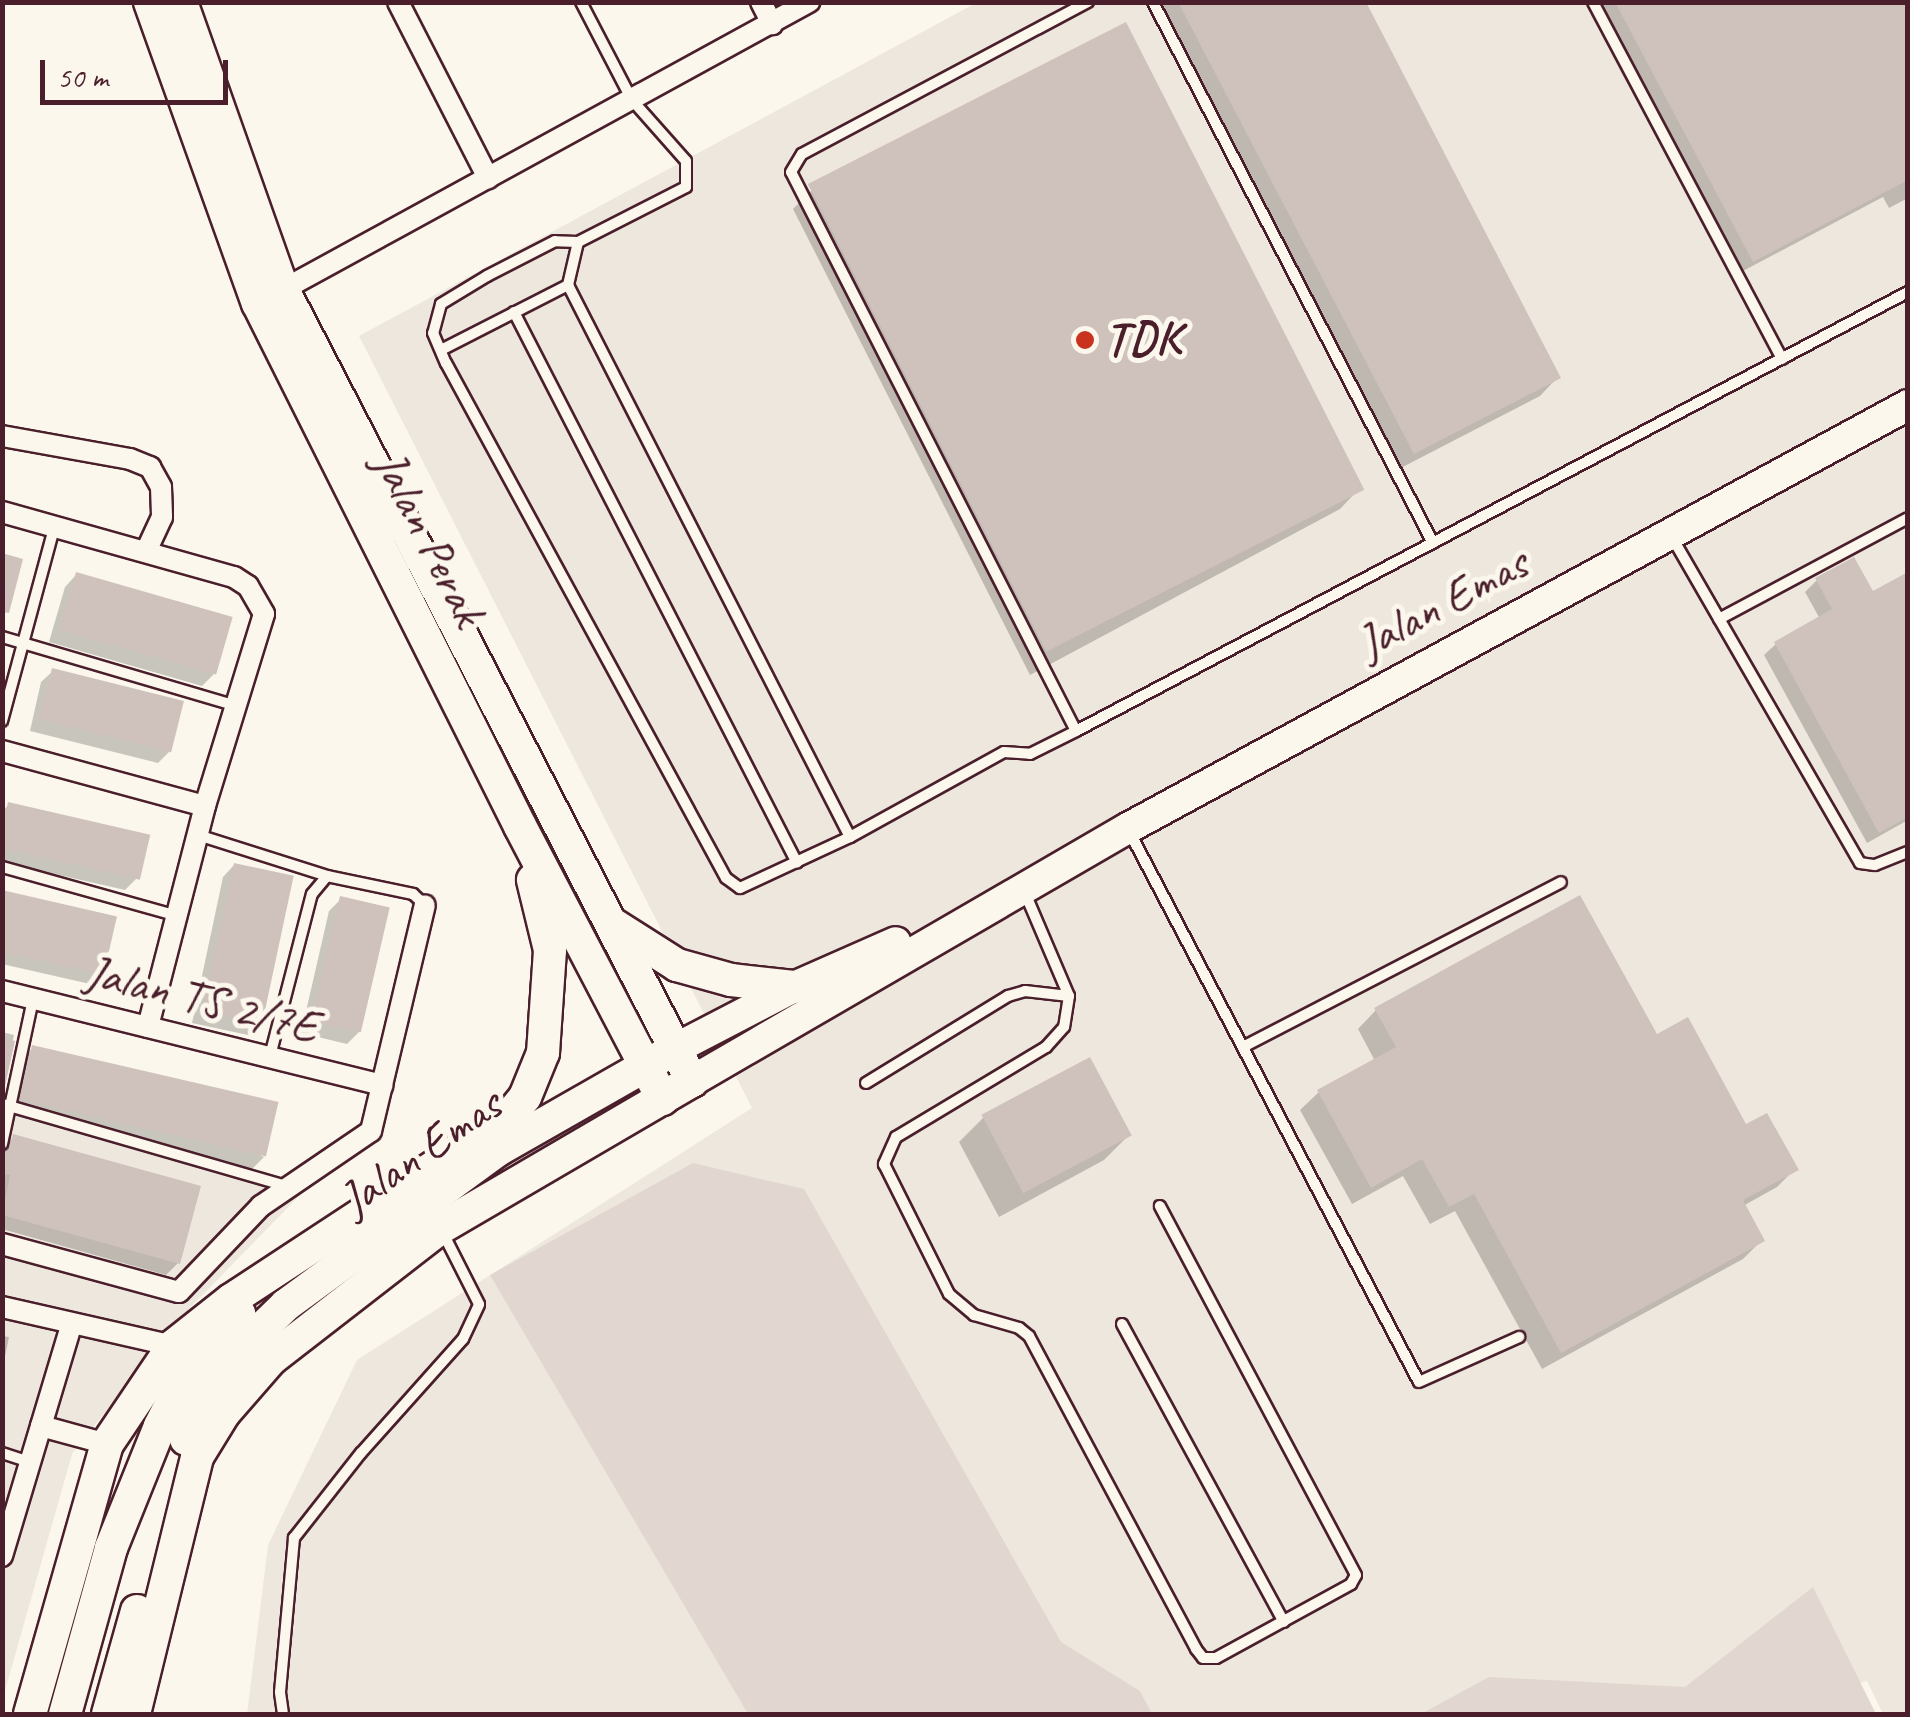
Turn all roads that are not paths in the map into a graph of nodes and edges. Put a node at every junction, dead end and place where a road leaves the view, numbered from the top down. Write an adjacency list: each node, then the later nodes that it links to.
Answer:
1 (150, 2): 16 (main road, Jalan Perak)
2 (180, 2): 16 (main road, Jalan Perak)
3 (398, 2): 12 (street)
4 (581, 2): 11 (lane)
5 (761, 2): 10 (street)
6 (809, 2): 10 (street)
7 (1088, 2): 33 (lane)
8 (1153, 2): 26 (lane)
9 (1593, 2): 19 (lane)
10 (772, 24): 11 (street)
11 (632, 100): 12 (street); 13 (lane)
12 (488, 178): 16 (street)
13 (578, 242): 14 (lane); 18 (lane)
14 (568, 285): 17 (lane); 39 (lane)
15 (1908, 292): 19 (lane)
16 (271, 296): 36 (main road, Jalan Perak); 48 (main road, Jalan Perak)
17 (514, 312): 18 (lane); 41 (lane)
18 (441, 350): 41 (lane)
19 (1782, 359): 26 (lane)
20 (1908, 405): 25 (main road, Jalan Emas)
21 (2, 436): 27 (street)
22 (2, 512): 24 (street)
23 (1908, 518): 28 (lane)
24 (54, 526): 27 (street); 30 (lane)
25 (1670, 534): 28 (lane); 37 (main road, Jalan Emas)
26 (1433, 543): 33 (lane)
27 (146, 552): 31 (street)
28 (1720, 619): 40 (lane)
29 (2, 637): 30 (lane)
30 (24, 643): 31 (lane); 32 (lane)
31 (236, 706): 35 (street)
32 (2, 721)
33 (1076, 731): 39 (lane)
34 (2, 751): 35 (street)
35 (205, 806): 38 (street)
36 (520, 826): 57 (main road, Jalan Perak); 68 (main road)
37 (1128, 828): 45 (main road, Jalan Emas); 54 (lane)
38 (198, 834): 43 (lane); 47 (street)
39 (850, 837): 41 (lane)
40 (1908, 852)
41 (797, 863)
42 (2, 867): 47 (lane)
43 (327, 876): 46 (lane); 56 (lane)
44 (1561, 882): 54 (lane)
45 (1023, 887): 49 (main road, Jalan Emas); 51 (lane); 58 (main road, Jalan Emas)
46 (425, 905): 60 (street)
47 (177, 916): 53 (street)
48 (610, 922): 49 (main road); 55 (main road, Jalan Perak)
49 (794, 987): 55 (main road, Jalan Emas)
50 (2, 991): 52 (street, Jalan TS 2/7E)
51 (1069, 996): 59 (lane); 80 (lane)
52 (34, 998): 53 (street, Jalan TS 2/7E); 62 (lane)
53 (148, 1028): 56 (street, Jalan TS 2/7E)
54 (1243, 1047): 72 (lane)
55 (675, 1049): 57 (main road, Jalan Emas); 58 (main road, Jalan Perak)
56 (270, 1057): 60 (street, Jalan TS 2/7E)
57 (644, 1066): 61 (main road, Jalan Perak); 83 (main road, Jalan Emas)
58 (692, 1082): 61 (main road, Jalan Emas)
59 (866, 1083)
60 (382, 1086): 64 (street)
61 (663, 1099): 66 (main road, Jalan Emas)
62 (6, 1105): 63 (lane); 64 (lane)
63 (2, 1144)
64 (289, 1187): 67 (street)
65 (1160, 1206): 80 (lane)
66 (440, 1228): 74 (main road, Jalan Emas); 86 (lane)
67 (2, 1244)
68 (289, 1266): 73 (main road); 82 (main road)
69 (2, 1308): 71 (street)
70 (1122, 1324): 80 (lane)
71 (71, 1326): 73 (street); 75 (street)
72 (1519, 1337)
73 (173, 1346): 76 (main road)
74 (224, 1414): 84 (main road, Jalan Emas); 85 (main road)
75 (41, 1426): 76 (street); 78 (street)
76 (106, 1444): 81 (main road)
77 (2, 1453): 78 (lane)
78 (30, 1462): 79 (street)
79 (2, 1556)
80 (1284, 1622)
81 (30, 1714)
82 (66, 1714)
83 (108, 1714)
84 (134, 1714)
85 (154, 1714)
86 (283, 1714)

